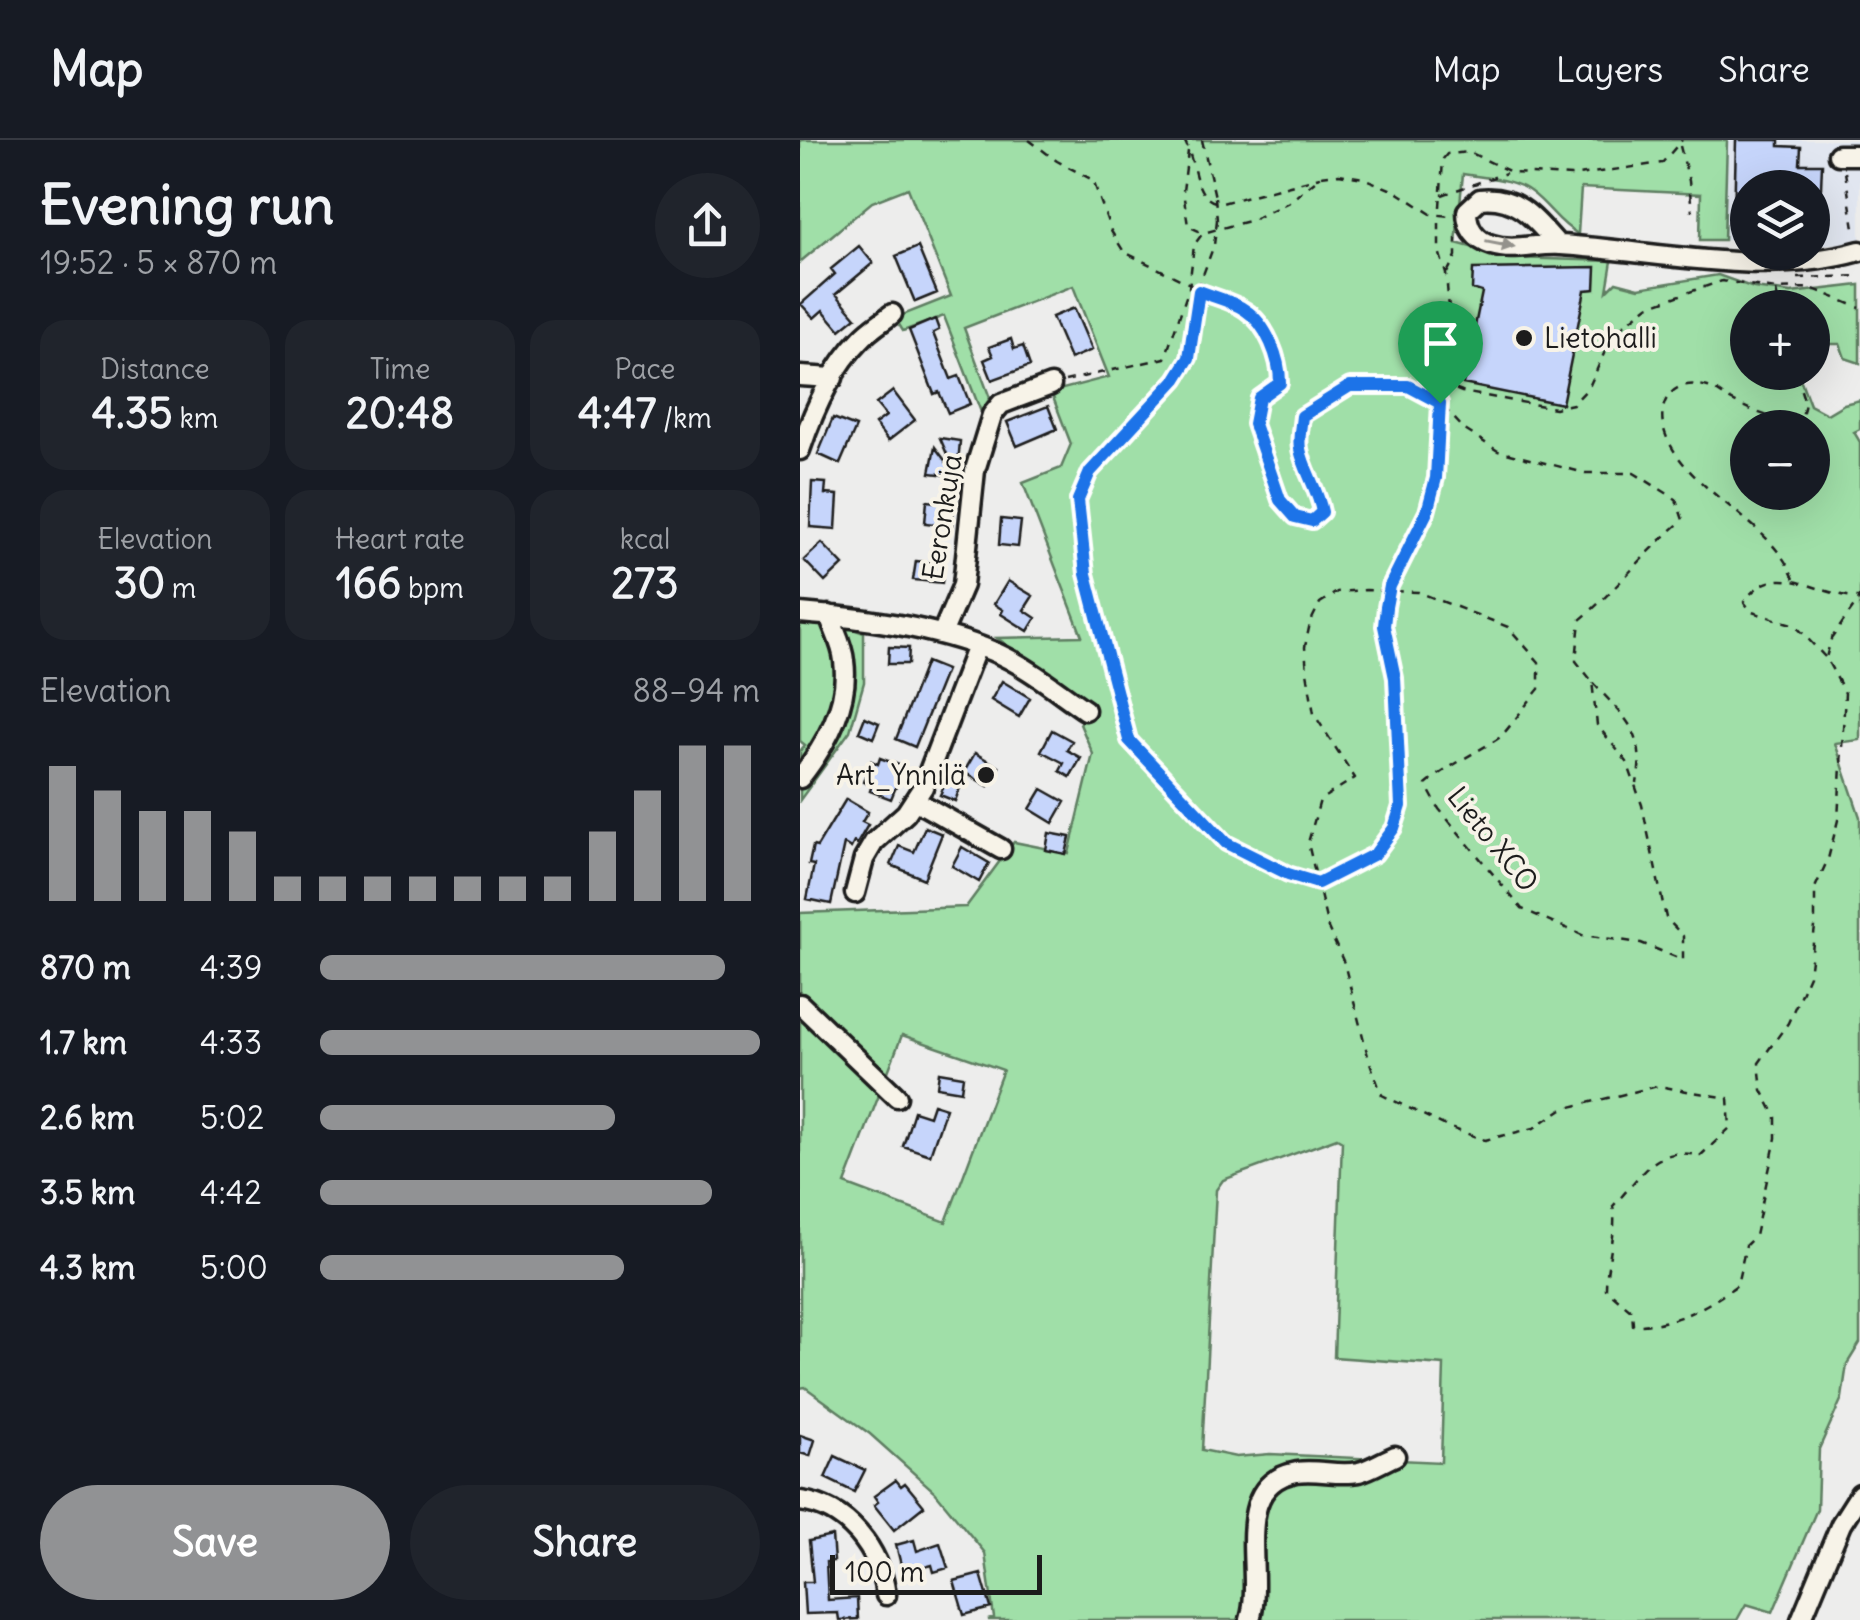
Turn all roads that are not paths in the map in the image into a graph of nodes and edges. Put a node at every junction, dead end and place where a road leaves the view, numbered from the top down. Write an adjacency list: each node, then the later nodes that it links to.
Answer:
1 (1838, 155): 2 (street)
2 (1860, 155)
3 (1558, 244): 3 (street, one-way to 3); 4 (street)
4 (1860, 251)
5 (892, 314): 7 (street)
6 (800, 376): 7 (street)
7 (833, 378): 9 (street)
8 (1051, 385): 12 (street, Eeronkuja)
9 (800, 450)
10 (800, 613): 11 (street)
11 (828, 616): 12 (street); 15 (street)
12 (942, 634): 13 (street)
13 (976, 646): 14 (street); 16 (street)
14 (1085, 710)
15 (800, 778)
16 (916, 800): 17 (street); 18 (street)
17 (1001, 849)
18 (854, 893)
19 (800, 1004): 20 (street)
20 (898, 1097)
21 (1395, 1456): 25 (street)
22 (1860, 1494): 26 (street)
23 (800, 1502): 24 (street)
24 (886, 1594)
25 (1250, 1620)
26 (1801, 1620)

